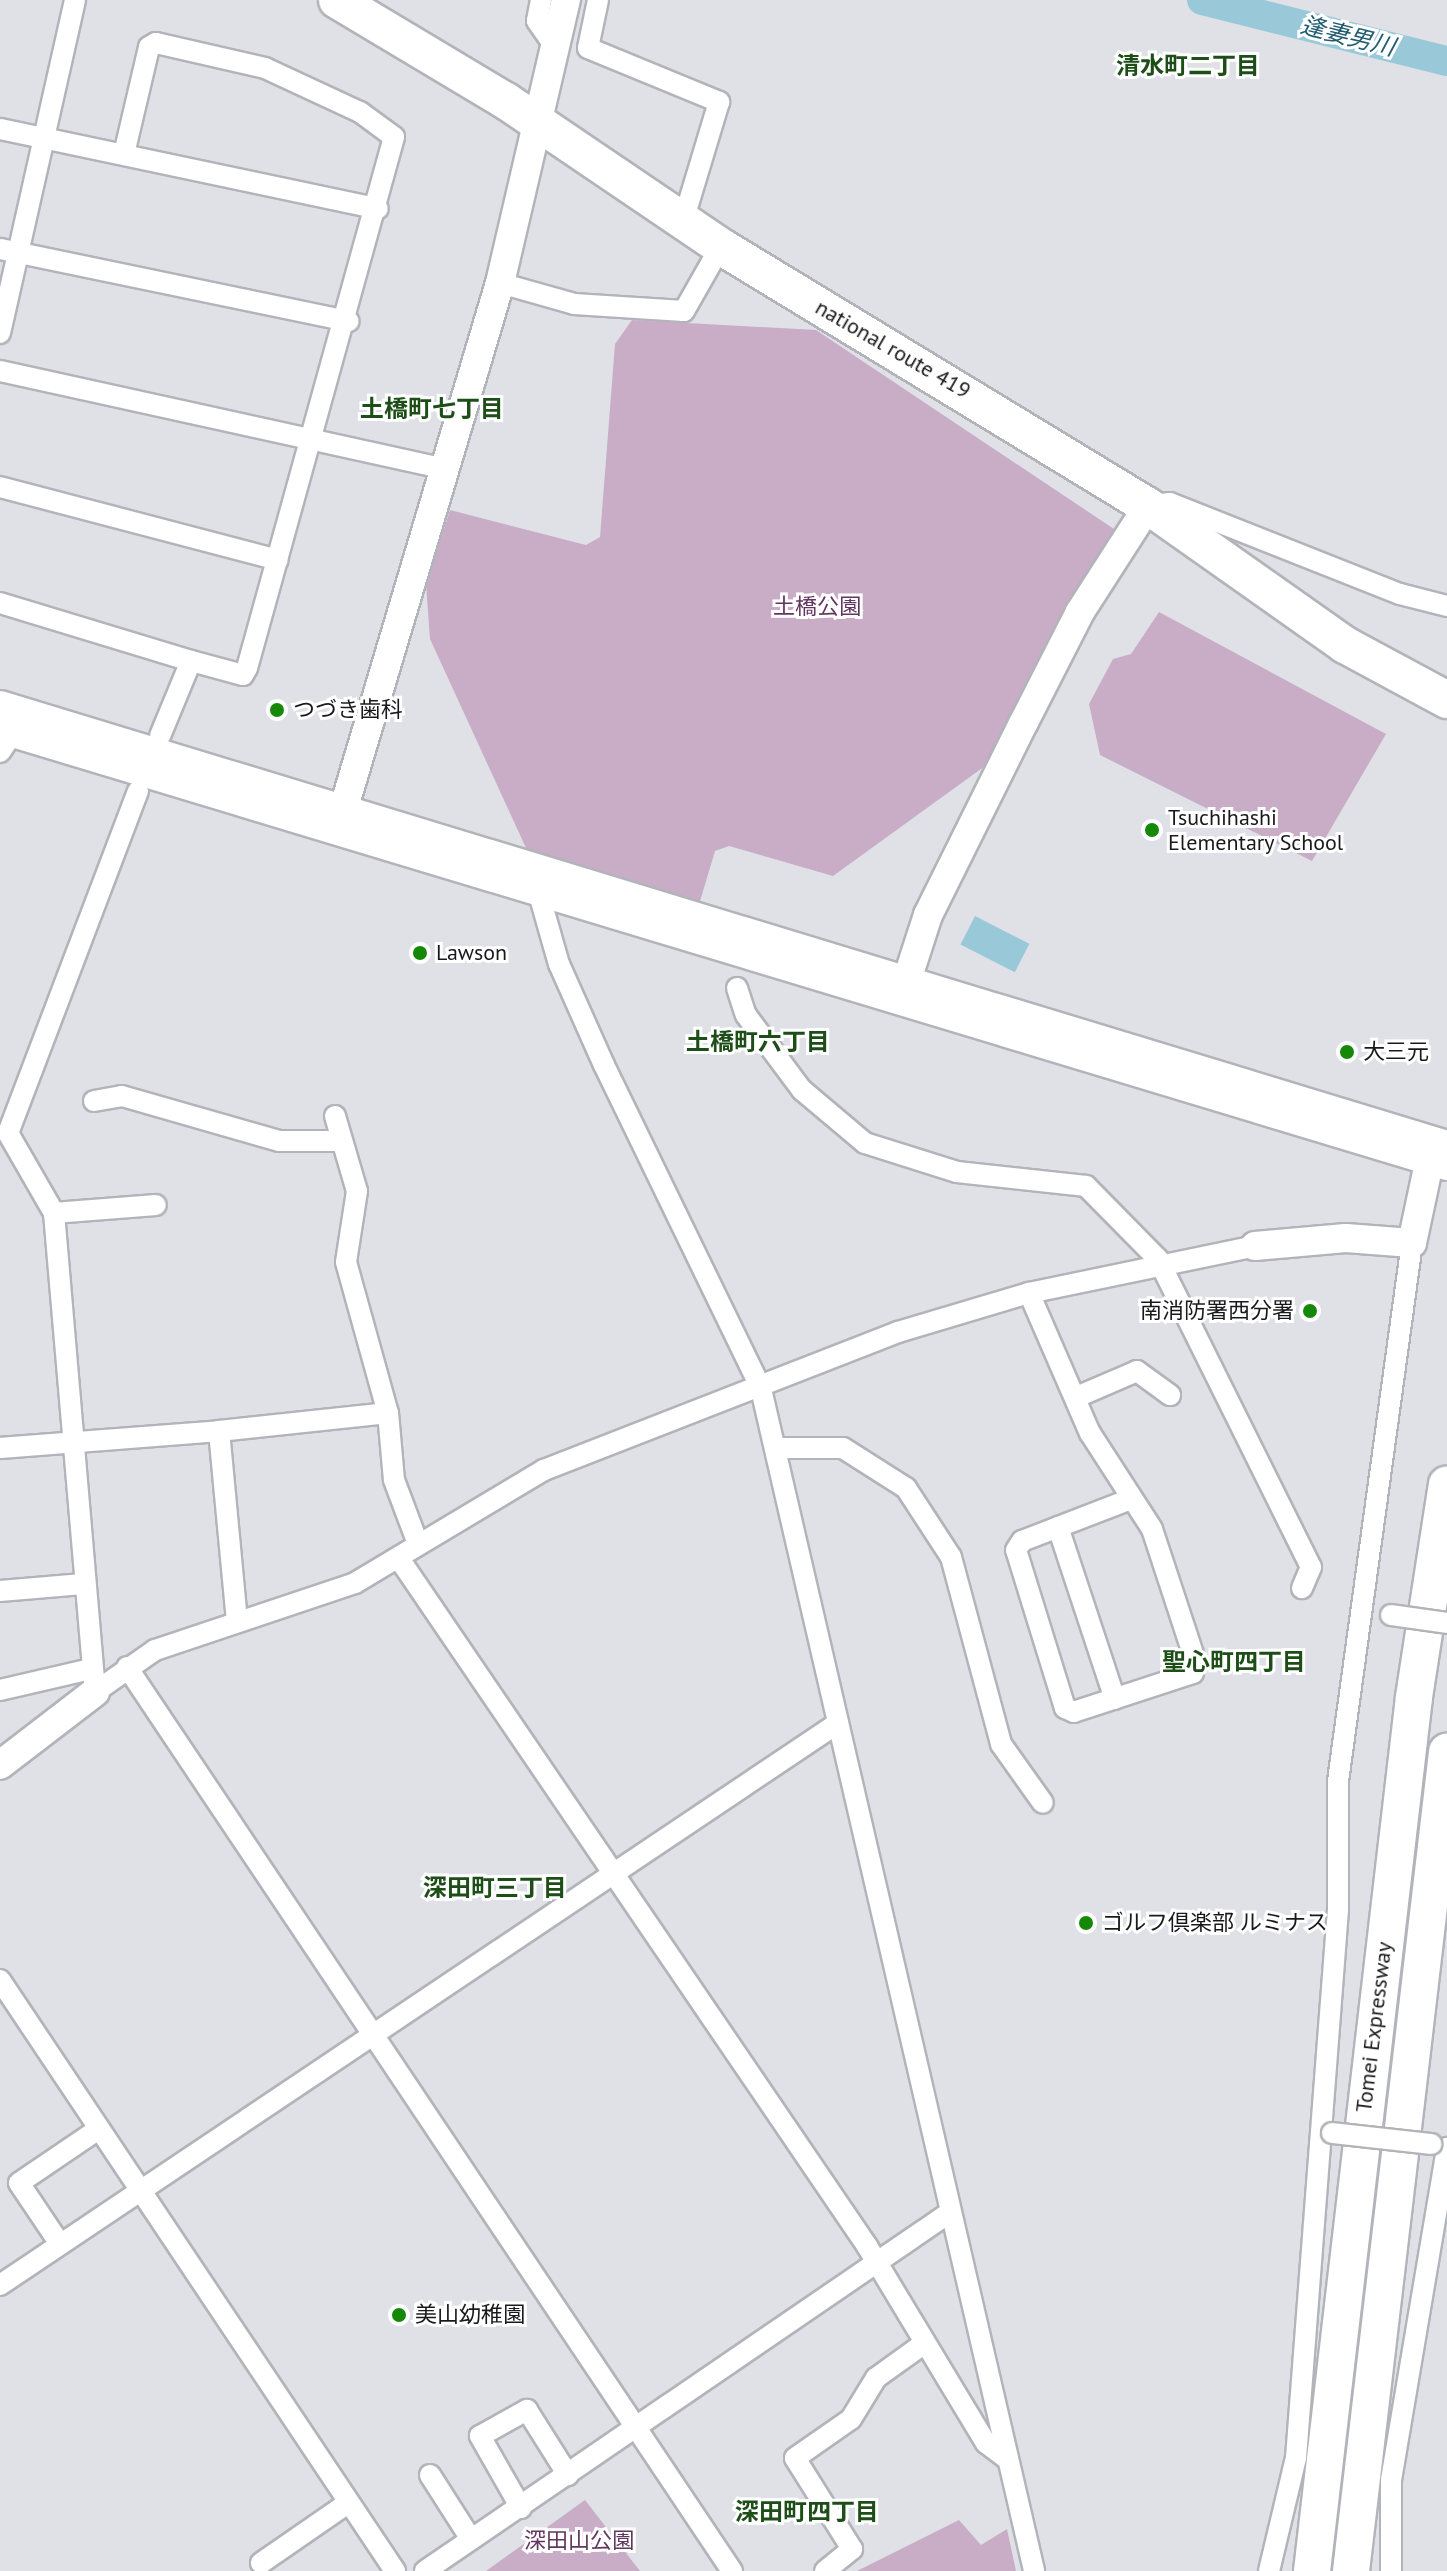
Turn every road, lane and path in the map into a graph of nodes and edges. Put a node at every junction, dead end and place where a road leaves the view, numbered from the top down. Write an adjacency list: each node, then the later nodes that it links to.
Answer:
1 (75, 0): 9 (street)
2 (337, 0): 7 (highway, national route 419)
3 (541, 0): 6 (street)
4 (566, 0): 6 (street)
5 (598, 0): 12 (street)
6 (555, 47): 7 (street)
7 (537, 124): 12 (highway, national route 419); 15 (street)
8 (0, 129): 9 (street)
9 (43, 138): 10 (street); 14 (street)
10 (124, 154): 11 (street); 11 (street)
11 (378, 209): 16 (street)
12 (683, 221): 13 (highway, national route 419)
13 (721, 246): 15 (street); 22 (highway, national route 419)
14 (9, 251): 16 (street); 17 (street)
15 (500, 283): 20 (street)
16 (349, 321): 19 (street)
17 (0, 333)
18 (0, 371): 19 (street)
19 (314, 437): 20 (street); 23 (street)
20 (447, 469): 32 (street)
21 (0, 487): 23 (street)
22 (1148, 506): 25 (street); 27 (highway, national route 419); 34 (street)
23 (278, 560): 26 (street)
24 (0, 603): 26 (street)
25 (1447, 606)
26 (191, 661): 29 (street)
27 (1447, 700)
28 (0, 705): 32 (street)
29 (160, 736)
30 (4, 738): 32 (street)
31 (138, 791): 38 (street)
32 (341, 818): 33 (street); 34 (street)
33 (539, 894): 40 (street); 47 (street)
34 (906, 983): 40 (street)
35 (737, 988): 45 (street)
36 (94, 1101): 39 (street)
37 (335, 1116): 39 (street)
38 (4, 1135): 42 (street)
39 (338, 1141): 50 (street)
40 (1443, 1150): 43 (street)
41 (156, 1205): 42 (street)
42 (54, 1213): 52 (street)
43 (1412, 1243): 44 (street); 63 (street)
44 (1255, 1246): 45 (street)
45 (1163, 1268): 46 (street); 61 (street)
46 (1029, 1293): 47 (street); 49 (street)
47 (761, 1389): 54 (street); 58 (street)
48 (1170, 1395): 49 (street)
49 (1079, 1396): 56 (street)
50 (388, 1413): 51 (street); 58 (street)
51 (219, 1431): 52 (street); 64 (street)
52 (74, 1442): 53 (street); 60 (street)
53 (0, 1448)
54 (777, 1448): 70 (street); 73 (street)
55 (1447, 1485): 100 (highway, Tomei Expressway)
56 (1131, 1499): 57 (street); 69 (street)
57 (1058, 1527): 69 (street); 69 (street)
58 (418, 1544): 59 (street)
59 (400, 1560): 64 (street); 74 (street)
60 (83, 1584): 62 (street); 67 (street)
61 (1302, 1588)
62 (0, 1591)
63 (1360, 1610): 65 (street, bridge); 78 (street)
64 (237, 1622): 66 (street)
65 (1447, 1623)
66 (127, 1667): 67 (street); 76 (street)
67 (92, 1681): 68 (street); 72 (street)
68 (0, 1690)
69 (1115, 1699)
70 (838, 1723): 74 (street); 81 (street)
71 (1447, 1752): 101 (highway, Tomei Expressway)
72 (0, 1765)
73 (1043, 1803)
74 (615, 1876): 76 (street); 83 (street)
75 (0, 1980): 77 (street)
76 (374, 2034): 80 (street); 86 (street)
77 (97, 2130): 80 (street); 82 (street)
78 (1325, 2132): 79 (street, bridge); 99 (street)
79 (1442, 2146): 102 (street)
80 (136, 2192): 82 (street); 90 (street)
81 (949, 2213): 83 (street); 87 (street)
82 (60, 2244): 84 (street)
83 (873, 2261): 85 (street); 86 (street)
84 (0, 2285)
85 (922, 2345): 87 (street); 97 (street)
86 (638, 2424): 89 (street); 96 (street)
87 (1006, 2458): 98 (street)
88 (430, 2475): 92 (street)
89 (568, 2475): 91 (street); 91 (street)
90 (348, 2503): 93 (street); 94 (street)
91 (521, 2508): 92 (street)
92 (471, 2539): 95 (street)
93 (261, 2563)
94 (395, 2571)
95 (425, 2571)
96 (732, 2571)
97 (825, 2571)
98 (1034, 2571)
99 (1269, 2571)
100 (1312, 2571)
101 (1351, 2571)
102 (1391, 2571)

